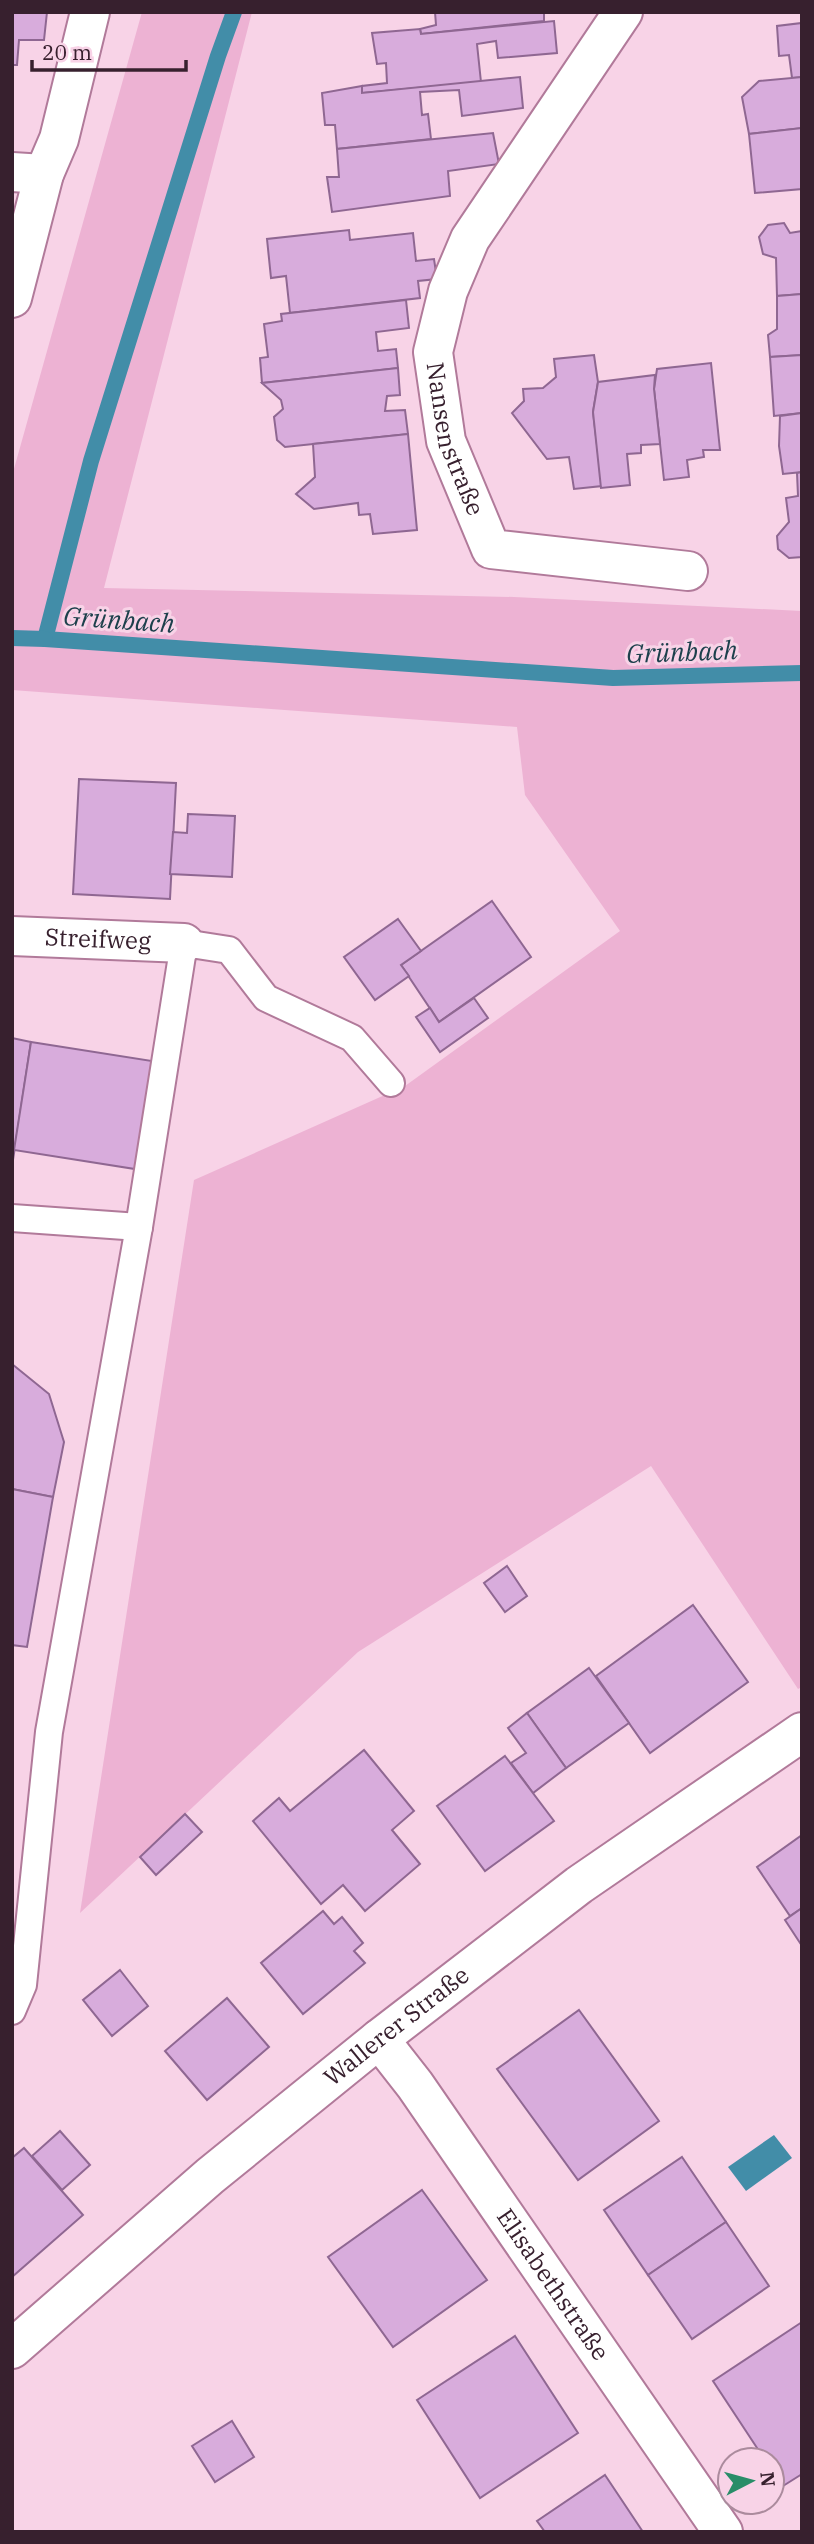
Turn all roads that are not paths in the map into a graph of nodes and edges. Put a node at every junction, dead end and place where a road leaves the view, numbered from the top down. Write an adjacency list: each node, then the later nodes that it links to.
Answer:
1 (90, 12): 3 (street)
2 (623, 12): 5 (street, Nansenstraße)
3 (28, 173): 4 (street)
4 (12, 298)
5 (688, 571)
6 (12, 936): 7 (street, Streifweg)
7 (184, 943): 8 (lane); 10 (lane)
8 (391, 1083)
9 (12, 1217): 10 (lane)
10 (139, 1227): 12 (lane)
11 (802, 1732): 13 (street, Wallerer Straße)
12 (12, 2011)
13 (379, 2039): 14 (street, Wallerer Straße); 15 (street, Elisabethstraße)
14 (12, 2349)
15 (723, 2532)

